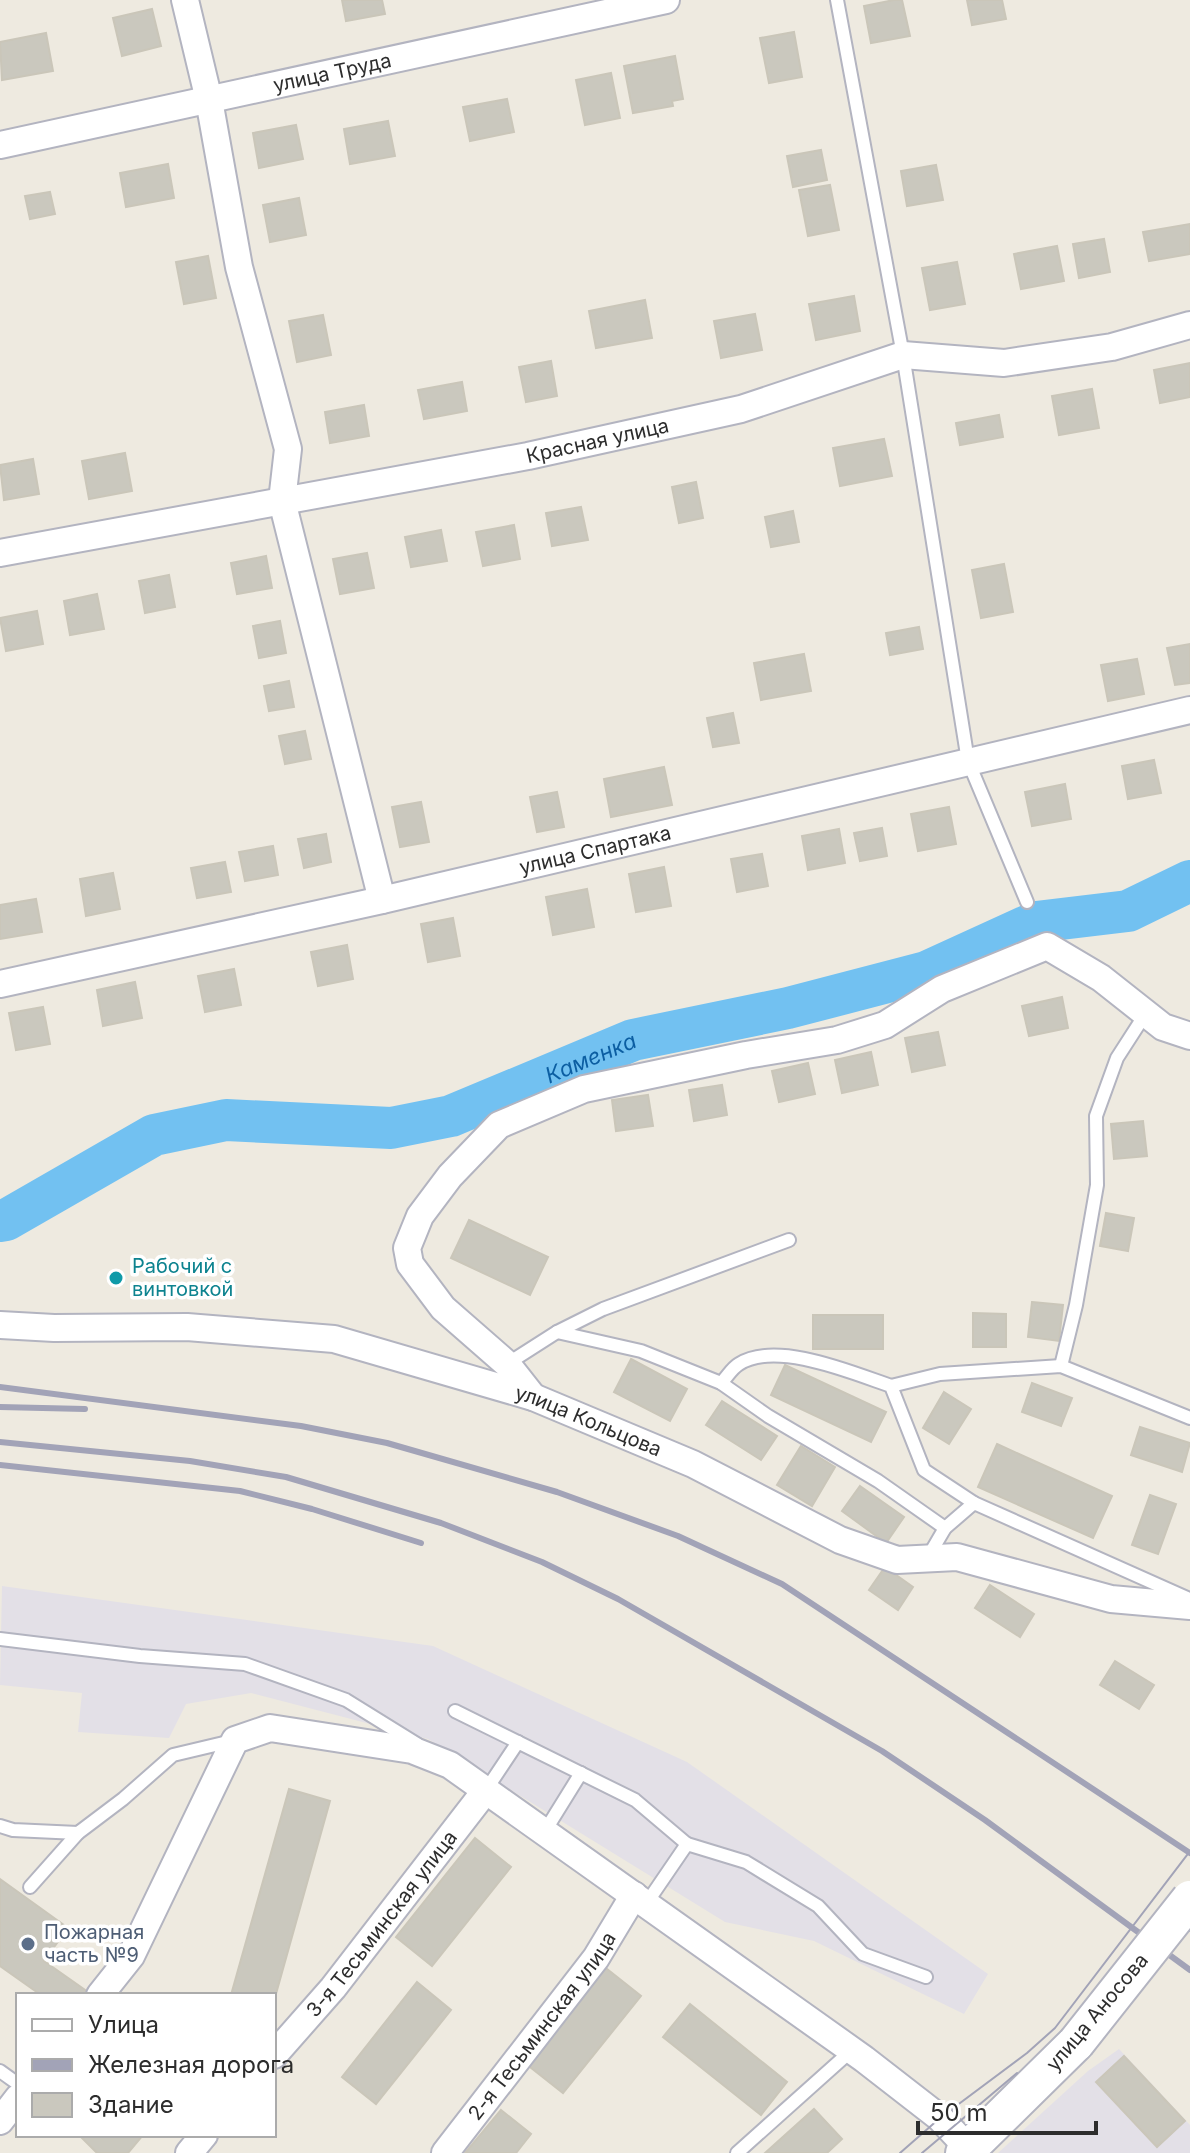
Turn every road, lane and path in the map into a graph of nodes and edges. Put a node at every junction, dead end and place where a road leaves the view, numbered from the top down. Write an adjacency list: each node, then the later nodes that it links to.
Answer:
1 (185, 0): 4 (street)
2 (666, 0): 4 (street, улица Труда)
3 (837, 0): 7 (lane)
4 (209, 100): 5 (street, улица Труда); 8 (street)
5 (0, 145)
6 (1190, 325): 7 (street, Красная улица)
7 (903, 355): 8 (street, Красная улица); 11 (lane)
8 (282, 501): 9 (street, Красная улица); 12 (street)
9 (0, 553)
10 (1190, 710): 11 (street, улица Спартака)
11 (968, 761): 12 (street, улица Спартака); 13 (lane)
12 (382, 900): 14 (street, улица Спартака)
13 (1027, 902)
14 (0, 984)
15 (1146, 1013): 16 (street, улица Кольцова); 20 (street, улица Кольцова); 21 (lane)
16 (1190, 1036)
17 (789, 1240): 19 (lane)
18 (0, 1325): 24 (street)
19 (557, 1332): 20 (lane); 22 (lane)
20 (507, 1364): 24 (street, улица Кольцова)
21 (1061, 1366): 23 (lane); 25 (lane)
22 (721, 1383): 23 (lane); 27 (lane)
23 (891, 1386): 26 (lane)
24 (533, 1397): 28 (street, улица Кольцова)
25 (1190, 1418)
26 (974, 1503): 27 (lane); 29 (lane)
27 (945, 1528): 28 (lane)
28 (928, 1558): 30 (street, улица Кольцова)
29 (1190, 1599)
30 (1190, 1606)
31 (0, 1639): 35 (lane)
32 (455, 1711): 34 (lane)
33 (235, 1740): 35 (street); 40 (lane); 46 (street)
34 (518, 1742): 36 (lane); 37 (lane)
35 (450, 1765): 37 (street)
36 (581, 1773): 39 (lane); 41 (lane)
37 (486, 1790): 39 (street); 48 (street, 3-я Тесьминская улица)
38 (0, 1826): 40 (lane)
39 (545, 1831): 44 (street)
40 (78, 1833): 42 (lane)
41 (687, 1844): 44 (lane); 45 (lane)
42 (30, 1887)
43 (1190, 1899): 52 (main road, улица Аносова, bridge)
44 (640, 1900): 47 (street); 54 (street, 2-я Тесьминская улица)
45 (926, 1977)
46 (102, 1993)
47 (852, 2050): 52 (street); 55 (lane)
48 (276, 2053)
49 (16, 2101): 50 (street)
50 (0, 2121)
51 (202, 2137): 53 (street)
52 (966, 2151)
53 (189, 2153)
54 (445, 2153)
55 (737, 2153)

